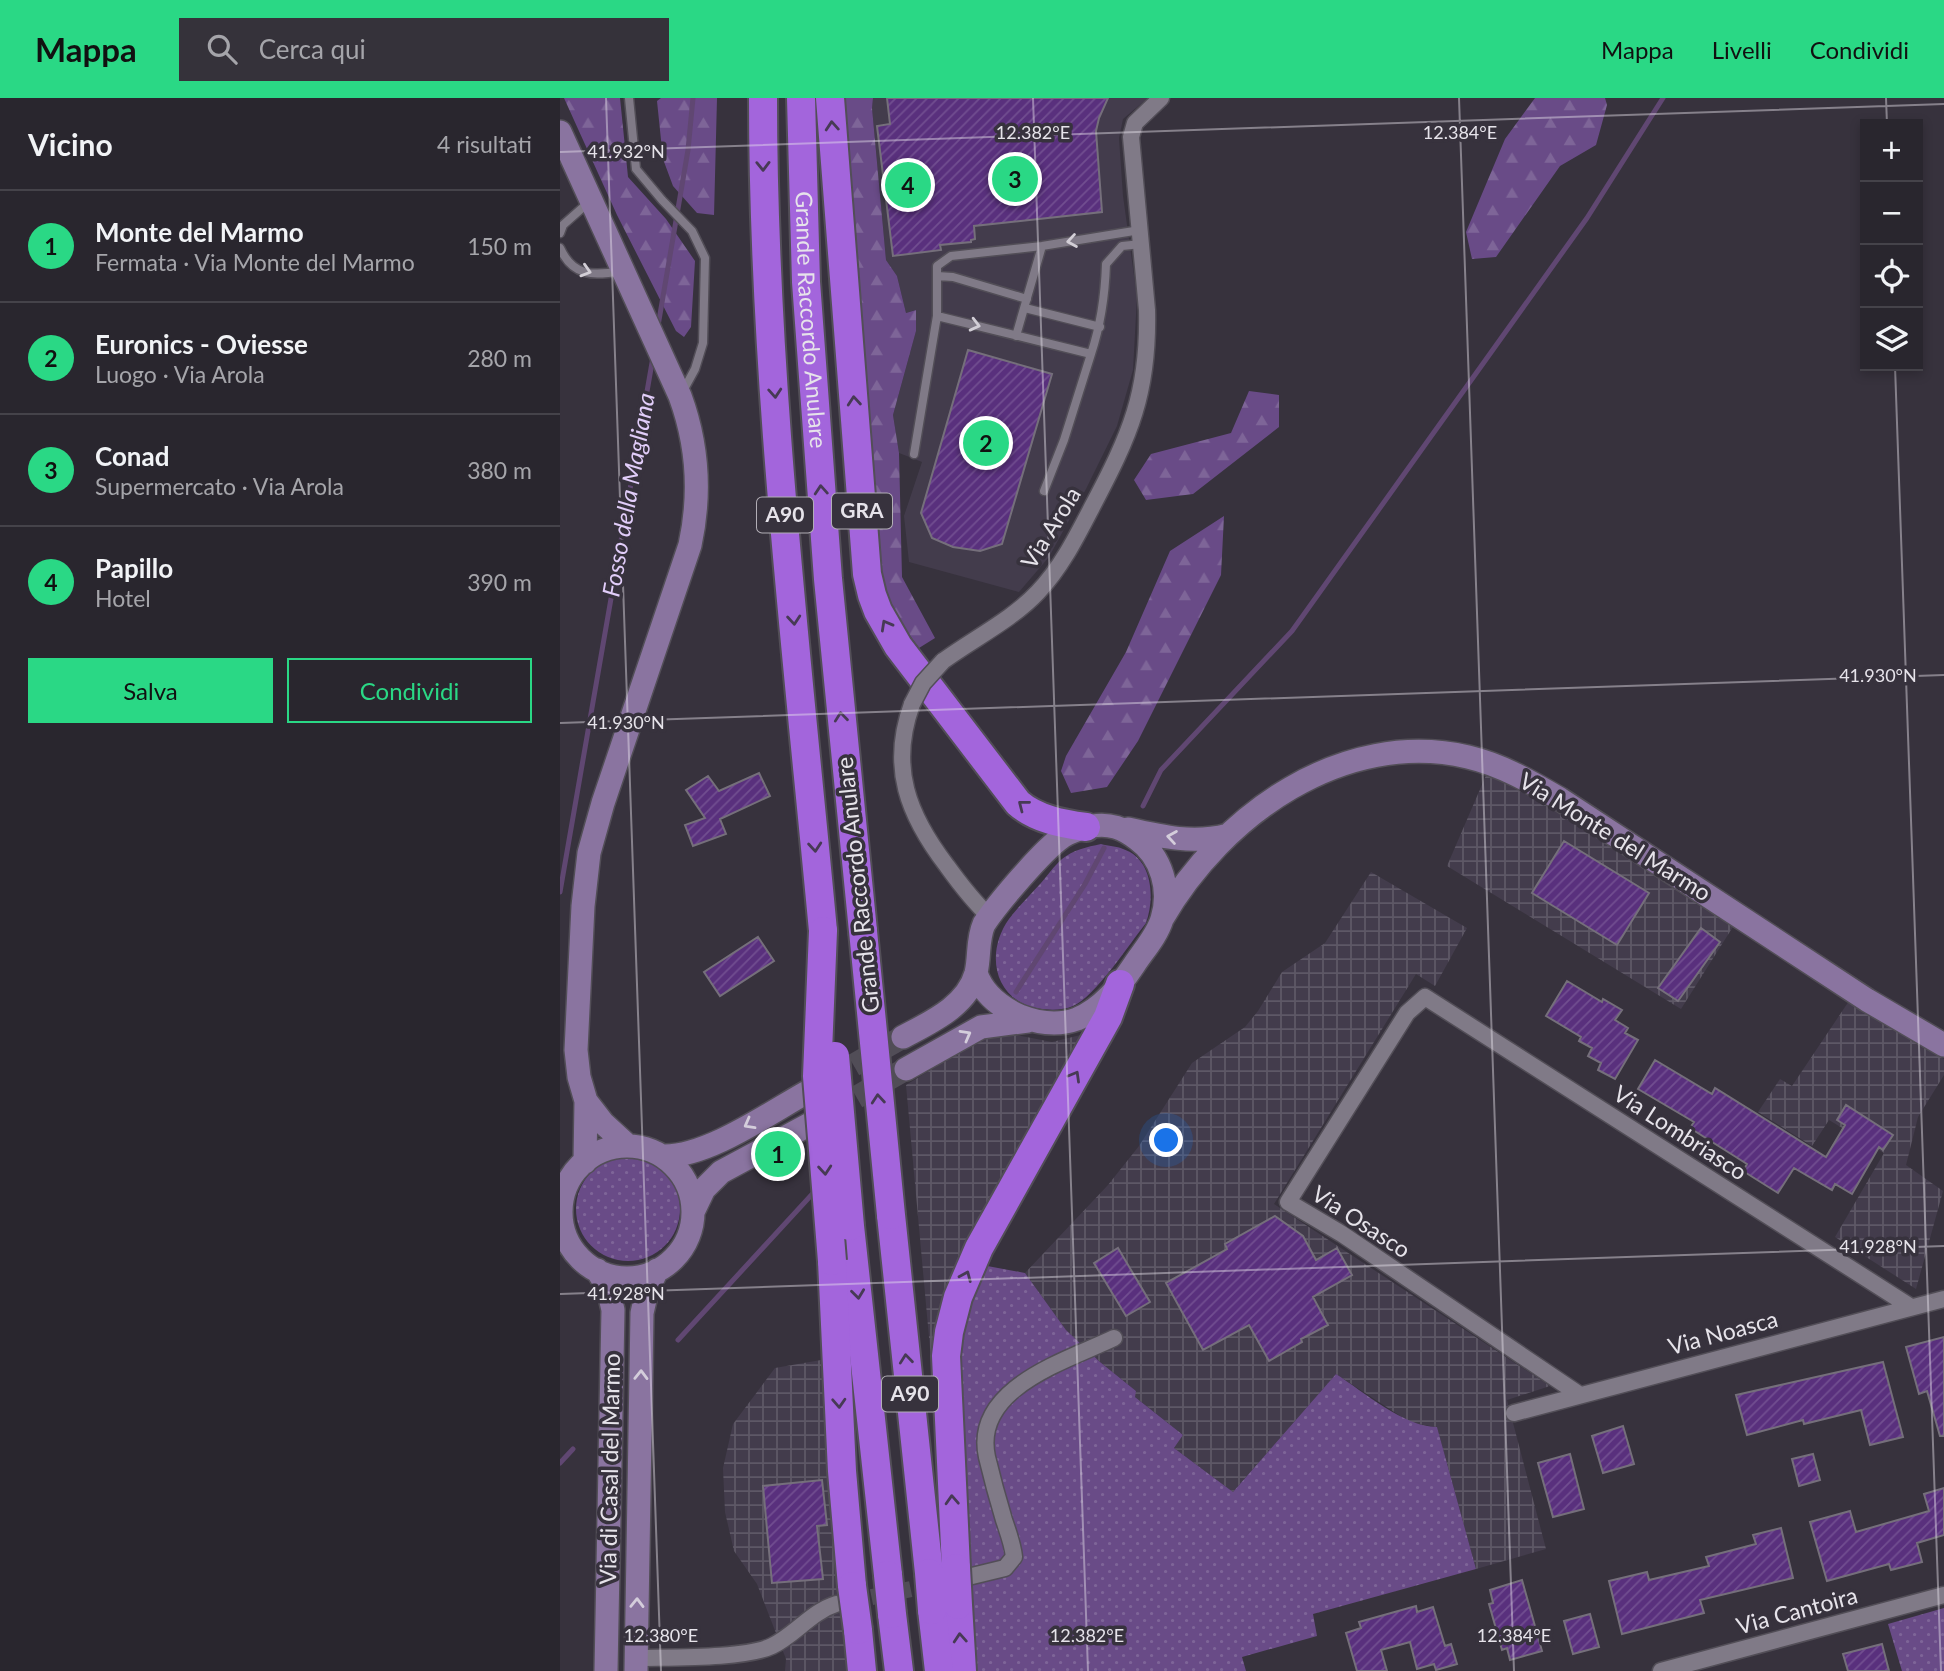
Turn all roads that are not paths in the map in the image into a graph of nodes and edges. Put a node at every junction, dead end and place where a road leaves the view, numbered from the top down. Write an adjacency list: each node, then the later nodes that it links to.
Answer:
1 (629, 98): 20 (lane)
2 (763, 98): 28 (highway, Grande Raccordo Anulare / A90, one-way to 28)
3 (801, 98): 50 (highway, Grande Raccordo Anulare / A90, one-way to 3, bridge)
4 (830, 98): 24 (highway, GRA, one-way to 4)
5 (1161, 98): 9 (street, Via Arola)
6 (560, 132): 7 (main road)
7 (591, 200): 8 (lane); 14 (main road)
8 (560, 233)
9 (1140, 237): 10 (lane, one-way to 10); 17 (lane); 26 (street, Via Arola, bridge)
10 (1042, 246): 13 (lane); 15 (lane)
11 (560, 248): 12 (lane)
12 (563, 261): 14 (lane, one-way to 14)
13 (937, 275): 15 (lane); 16 (lane)
14 (626, 277): 20 (main road)
15 (1026, 303): 17 (lane); 18 (lane)
16 (937, 316): 18 (lane, one-way to 18); 21 (lane)
17 (1100, 327): 19 (lane)
18 (1016, 336): 19 (lane)
19 (1091, 354): 22 (lane)
20 (678, 391): 37 (main road)
21 (914, 454)
22 (1044, 491)
23 (1115, 826): 24 (main road); 25 (main road, one-way to 23); 27 (main road)
24 (1086, 827): 26 (main road)
25 (1228, 835): 27 (main road, Via Monte del Marmo); 34 (main road, Via Monte del Marmo)
26 (989, 916): 29 (main road)
27 (1162, 919): 30 (main road)
28 (823, 931): 51 (highway, one-way to 51, bridge); 57 (highway, Grande Raccordo Anulare / A90, one-way to 57, bridge)
29 (975, 973): 32 (main road); 33 (main road)
30 (1120, 984): 32 (main road); 50 (highway, one-way to 30)
31 (1425, 997): 46 (street, Via Lombriasco); 48 (street, Via Osasco)
32 (1031, 1020): 35 (main road, one-way to 32)
33 (903, 1037)
34 (1944, 1045)
35 (906, 1069)
36 (809, 1091): 40 (main road, one-way to 40)
37 (586, 1101): 39 (main road); 41 (main road)
38 (812, 1123): 42 (main road)
39 (627, 1145): 40 (main road); 41 (main road)
40 (663, 1156): 42 (main road)
41 (585, 1162): 43 (main road)
42 (693, 1212): 44 (main road)
43 (597, 1270): 44 (main road); 55 (main road, Via di Casal del Marmo)
44 (657, 1270): 54 (main road, Via di Casal del Marmo, one-way to 44)
45 (1944, 1299): 46 (street, Via Noasca)
46 (1911, 1307): 48 (street, Via Noasca)
47 (1114, 1338): 50 (street)
48 (1580, 1395): 49 (street, Via Noasca)
49 (1514, 1413)
50 (952, 1572): 53 (highway, Grande Raccordo Anulare / A90, bridge)
51 (844, 1595): 54 (street); 56 (highway, bridge)
52 (1944, 1595): 60 (street, Via Cantoira)
53 (945, 1607): 58 (highway, Grande Raccordo Anulare / A90); 59 (highway, one-way to 53)
54 (636, 1665)
55 (606, 1671)
56 (862, 1671)
57 (899, 1671)
58 (939, 1671)
59 (962, 1671)
60 (1661, 1671)

